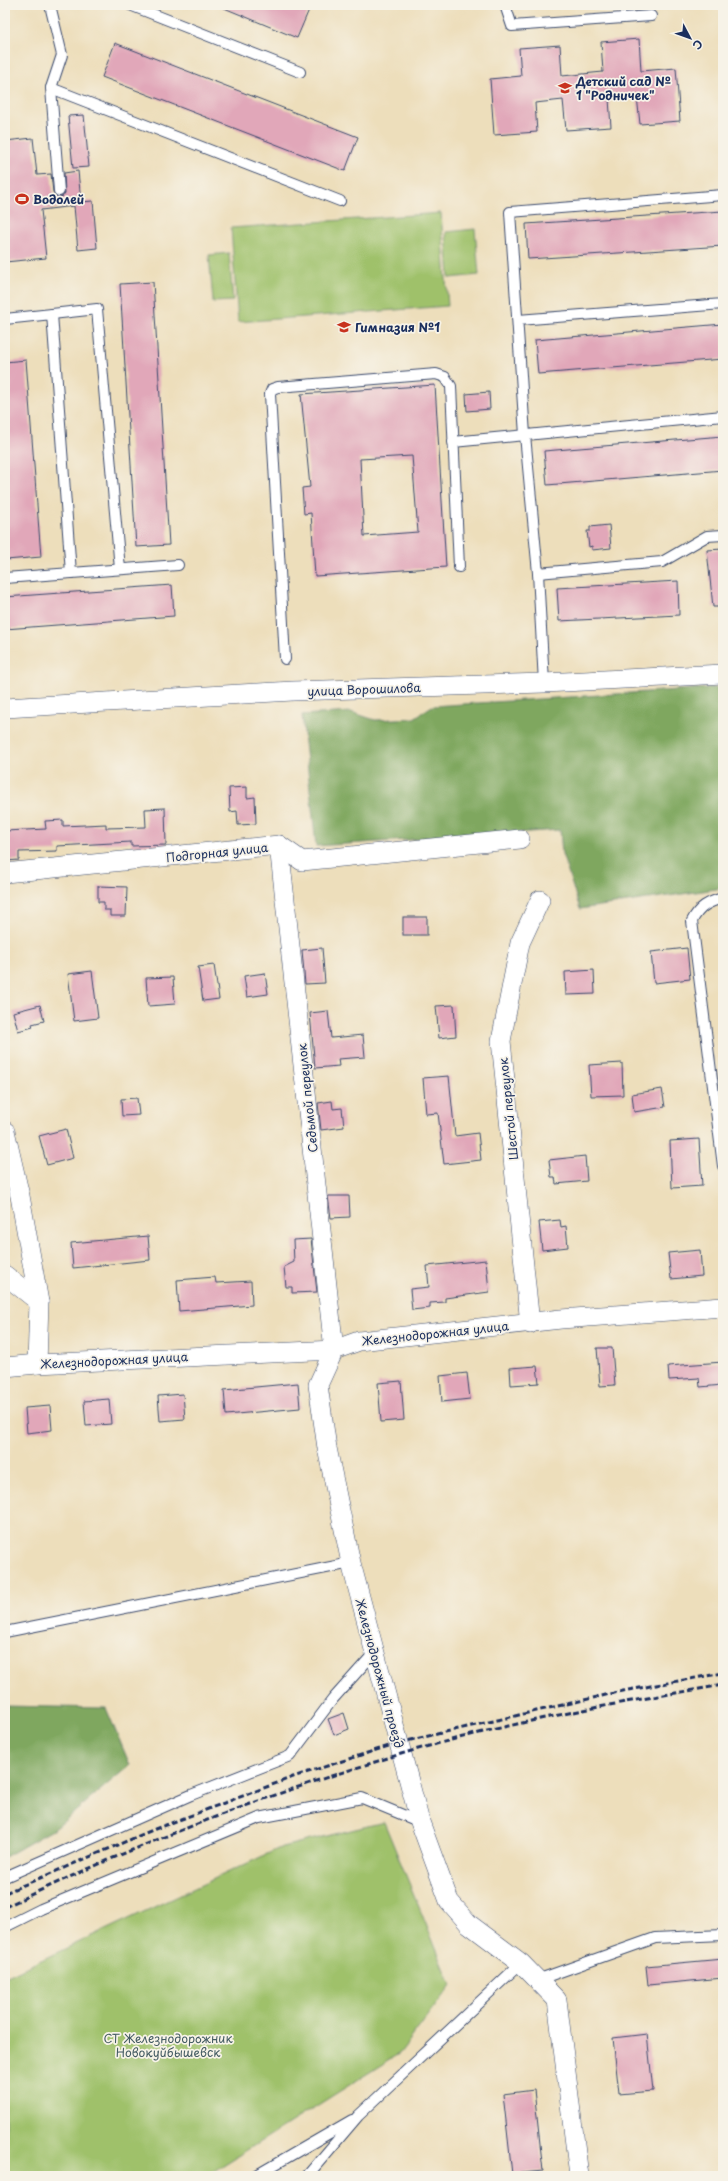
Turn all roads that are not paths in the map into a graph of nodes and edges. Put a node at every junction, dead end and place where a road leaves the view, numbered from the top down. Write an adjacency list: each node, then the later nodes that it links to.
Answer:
1 (50, 5): 6 (lane)
2 (130, 5): 5 (lane)
3 (505, 5): 4 (lane)
4 (651, 16)
5 (300, 72)
6 (51, 88): 7 (lane); 9 (lane)
7 (59, 191)
8 (723, 195): 13 (lane)
9 (340, 201)
10 (723, 304): 13 (lane)
11 (52, 314): 12 (lane); 20 (lane); 21 (lane)
12 (5, 319)
13 (518, 320): 15 (lane)
14 (723, 416): 15 (lane)
15 (525, 435): 16 (lane); 22 (lane)
16 (453, 442): 19 (lane); 24 (lane)
17 (723, 535): 22 (lane)
18 (178, 565): 20 (lane)
19 (459, 567)
20 (120, 569): 21 (lane)
21 (71, 573): 23 (lane)
22 (538, 573): 26 (lane)
23 (5, 578)
24 (285, 659)
25 (723, 674): 26 (street, улица Ворошилова)
26 (544, 683): 27 (street, улица Ворошилова)
27 (5, 708)
28 (520, 839): 29 (street, Подгорная улица)
29 (279, 845): 30 (street, Подгорная улица); 39 (street, Седьмой переулок)
30 (5, 874)
31 (723, 898): 34 (lane)
32 (540, 900): 38 (street, Шестой переулок)
33 (5, 1131): 36 (street)
34 (723, 1166)
35 (5, 1275): 36 (street)
36 (39, 1302): 40 (street)
37 (723, 1307): 38 (street, Железнодорожная улица)
38 (530, 1324): 39 (street, Железнодорожная улица)
39 (334, 1350): 40 (street, Железнодорожная улица); 42 (street, Железнодорожный проезд)
40 (37, 1364): 41 (street, Железнодорожная улица)
41 (5, 1367)
42 (351, 1562): 43 (lane); 44 (street, Железнодорожный проезд)
43 (5, 1632)
44 (374, 1652): 45 (street, Железнодорожный проезд); 46 (lane)
45 (420, 1822): 47 (lane); 49 (street, Железнодорожный проезд)
46 (5, 1877)
47 (5, 1927)
48 (723, 1935): 50 (lane)
49 (521, 1963): 50 (street, Железнодорожный проезд); 51 (lane)
50 (537, 1980): 54 (street, Железнодорожный проезд)
51 (358, 2116): 52 (lane); 53 (lane)
52 (255, 2176)
53 (307, 2176)
54 (579, 2176)

